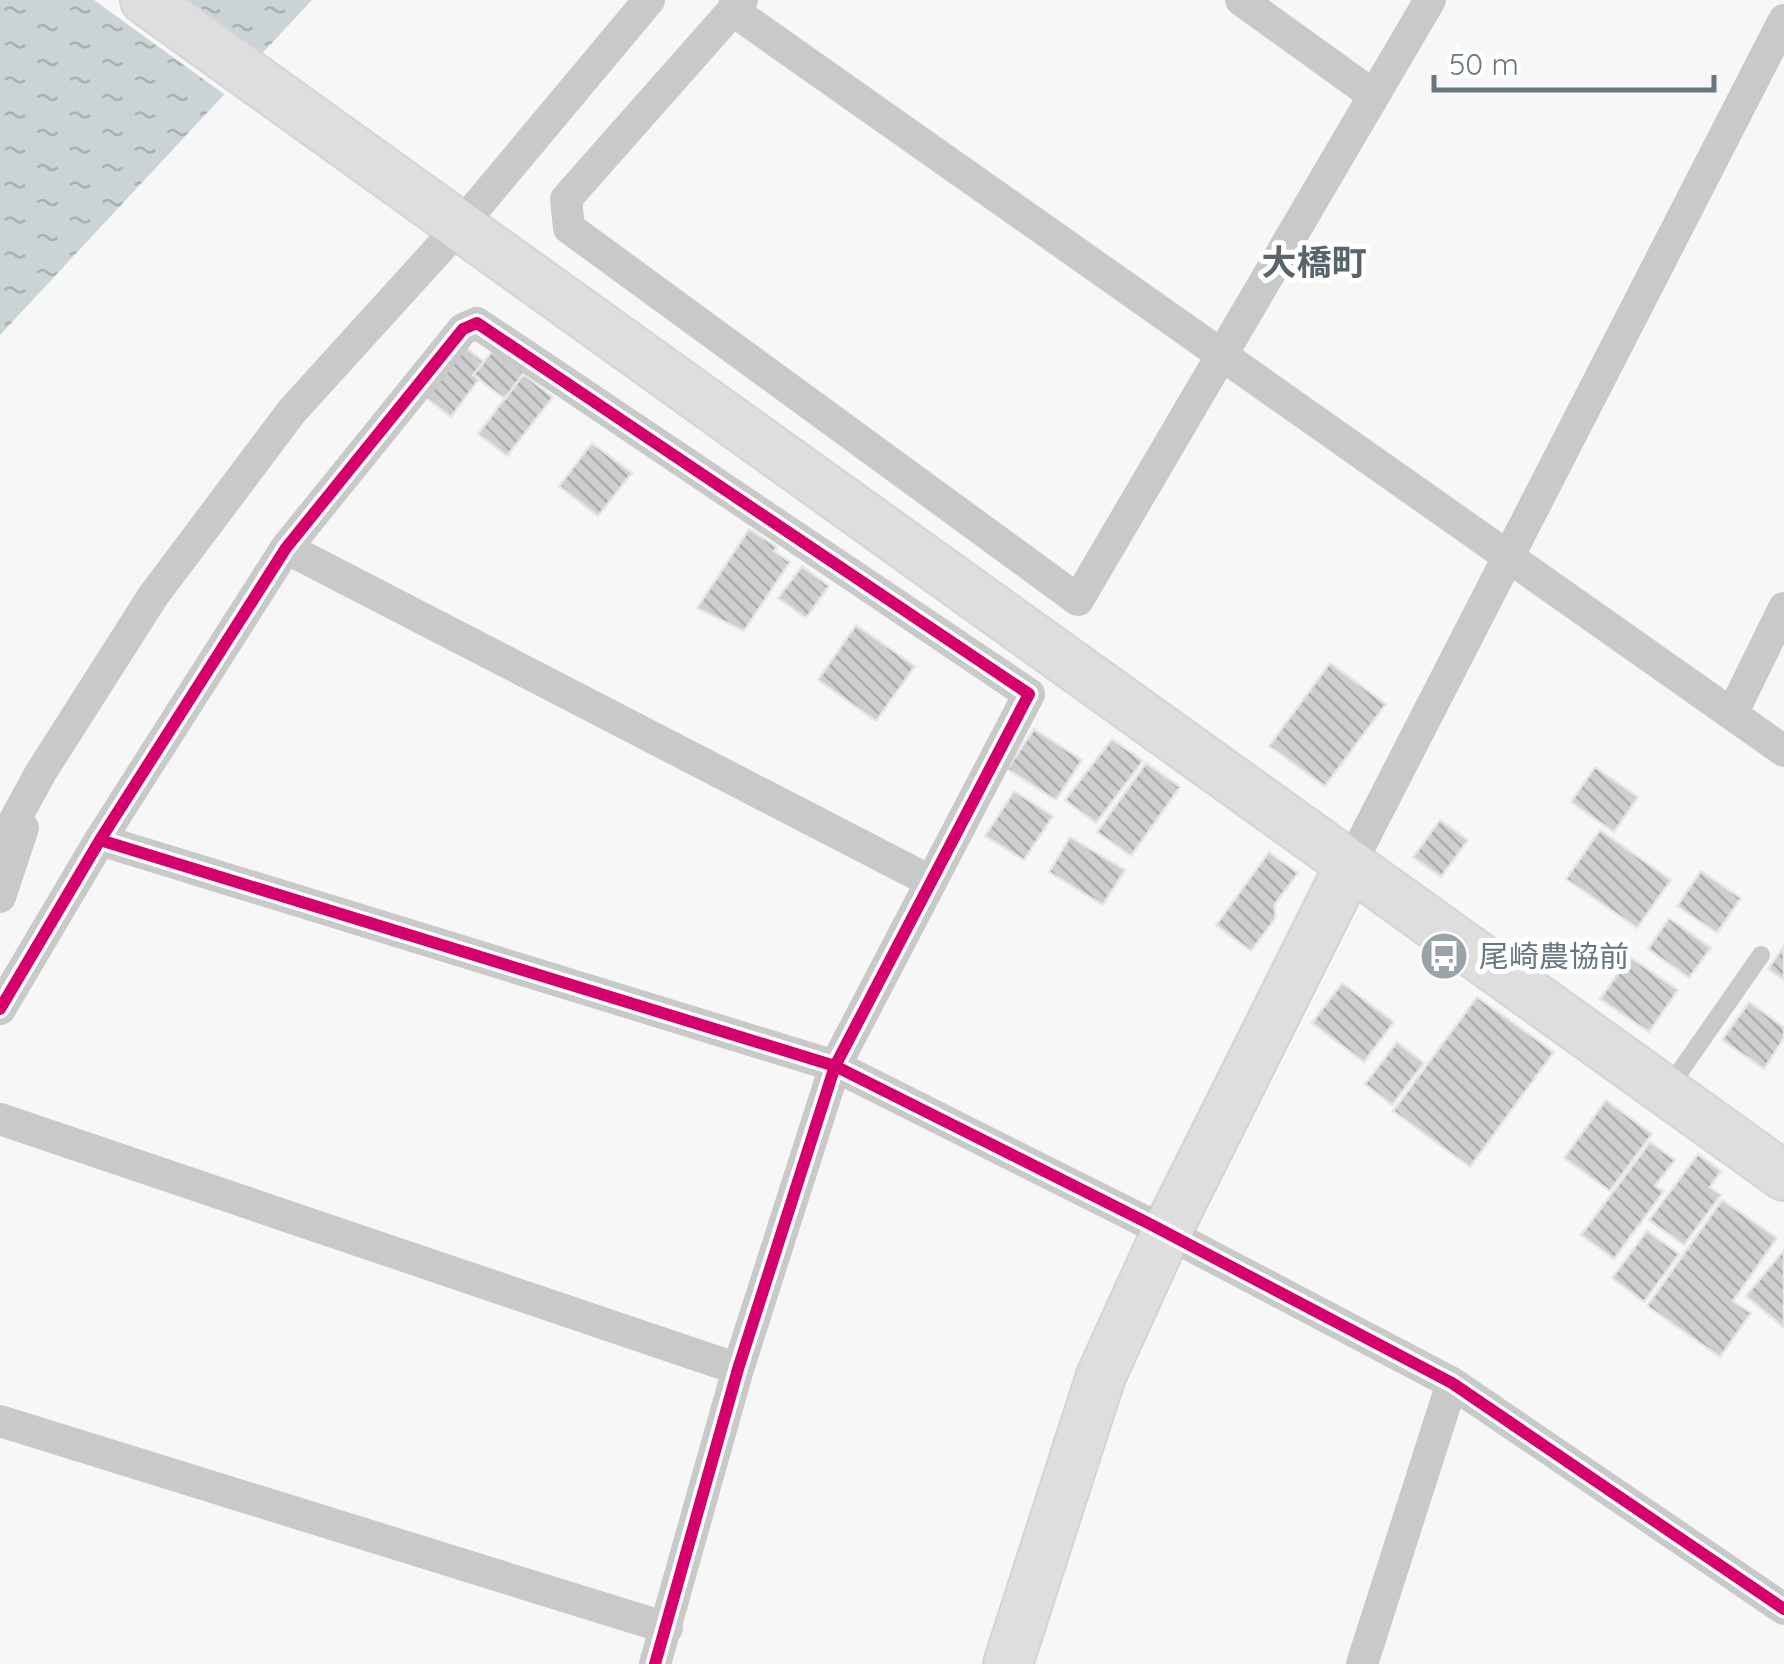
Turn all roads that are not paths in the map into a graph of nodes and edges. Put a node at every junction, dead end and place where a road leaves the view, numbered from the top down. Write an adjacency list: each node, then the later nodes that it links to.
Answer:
1 (144, 0): 8 (street)
2 (649, 0): 8 (street)
3 (1241, 0): 7 (street)
4 (1430, 0): 7 (street)
5 (737, 5): 9 (street); 9 (street)
6 (1784, 20): 11 (street)
7 (1373, 95): 9 (street)
8 (450, 218): 15 (street); 18 (street)
9 (1222, 357): 11 (street)
10 (286, 548): 16 (street); 19 (street); 19 (street)
11 (1511, 555): 13 (street); 18 (street)
12 (1784, 608): 13 (street)
13 (1732, 714): 14 (street)
14 (1784, 750)
15 (41, 772): 17 (street); 20 (street)
16 (100, 840): 22 (street); 23 (street)
17 (0, 847)
18 (1349, 866): 24 (street); 27 (street)
19 (930, 882): 23 (street)
20 (0, 897)
21 (1761, 955): 24 (lane)
22 (0, 1009)
23 (835, 1066): 27 (street); 28 (street)
24 (1666, 1092): 26 (street)
25 (0, 1118): 28 (street)
26 (1784, 1176)
27 (1166, 1232): 29 (street); 34 (street)
28 (738, 1368): 32 (street)
29 (1452, 1383): 31 (street); 35 (street)
30 (0, 1421): 32 (street)
31 (1784, 1610)
32 (667, 1628): 33 (street)
33 (655, 1664)
34 (1008, 1664)
35 (1362, 1664)

